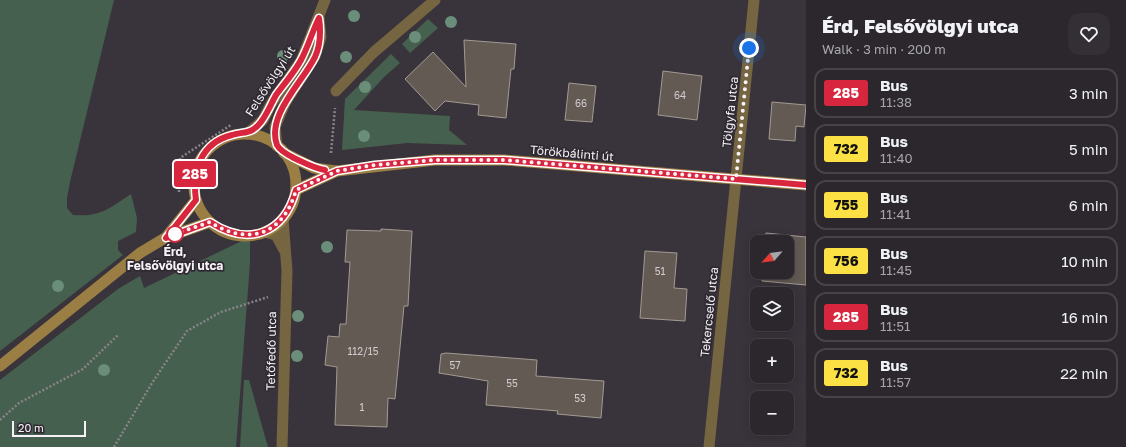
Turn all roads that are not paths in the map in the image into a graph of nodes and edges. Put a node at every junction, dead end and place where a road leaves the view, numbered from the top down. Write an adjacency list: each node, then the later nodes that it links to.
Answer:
1 (325, 0): 4 (street, Felsővölgyi út)
2 (435, 0): 5 (street)
3 (754, 0): 9 (street, Tölgyfa utca)
4 (319, 18): 6 (street, Felsővölgyi út); 7 (street, Felsővölgyi út)
5 (336, 91)
6 (247, 134): 7 (main road); 12 (main road)
7 (281, 149): 8 (main road, Törökbálinti út); 11 (main road)
8 (337, 171): 9 (main road, Törökbálinti út); 11 (main road, Törökbálinti út)
9 (736, 179): 10 (main road, Törökbálinti út); 20 (street, Tekercselő utca)
10 (806, 185)
11 (296, 190): 13 (main road)
12 (196, 200): 14 (main road); 16 (main road)
13 (283, 219): 15 (main road); 17 (street, Tetőfedő utca)
14 (210, 222): 15 (main road); 16 (main road)
15 (264, 232): 17 (street, Tetőfedő utca)
16 (166, 238): 18 (main road)
17 (287, 256): 19 (street, Tetőfedő utca)
18 (0, 366)
19 (282, 447)
20 (709, 447)

